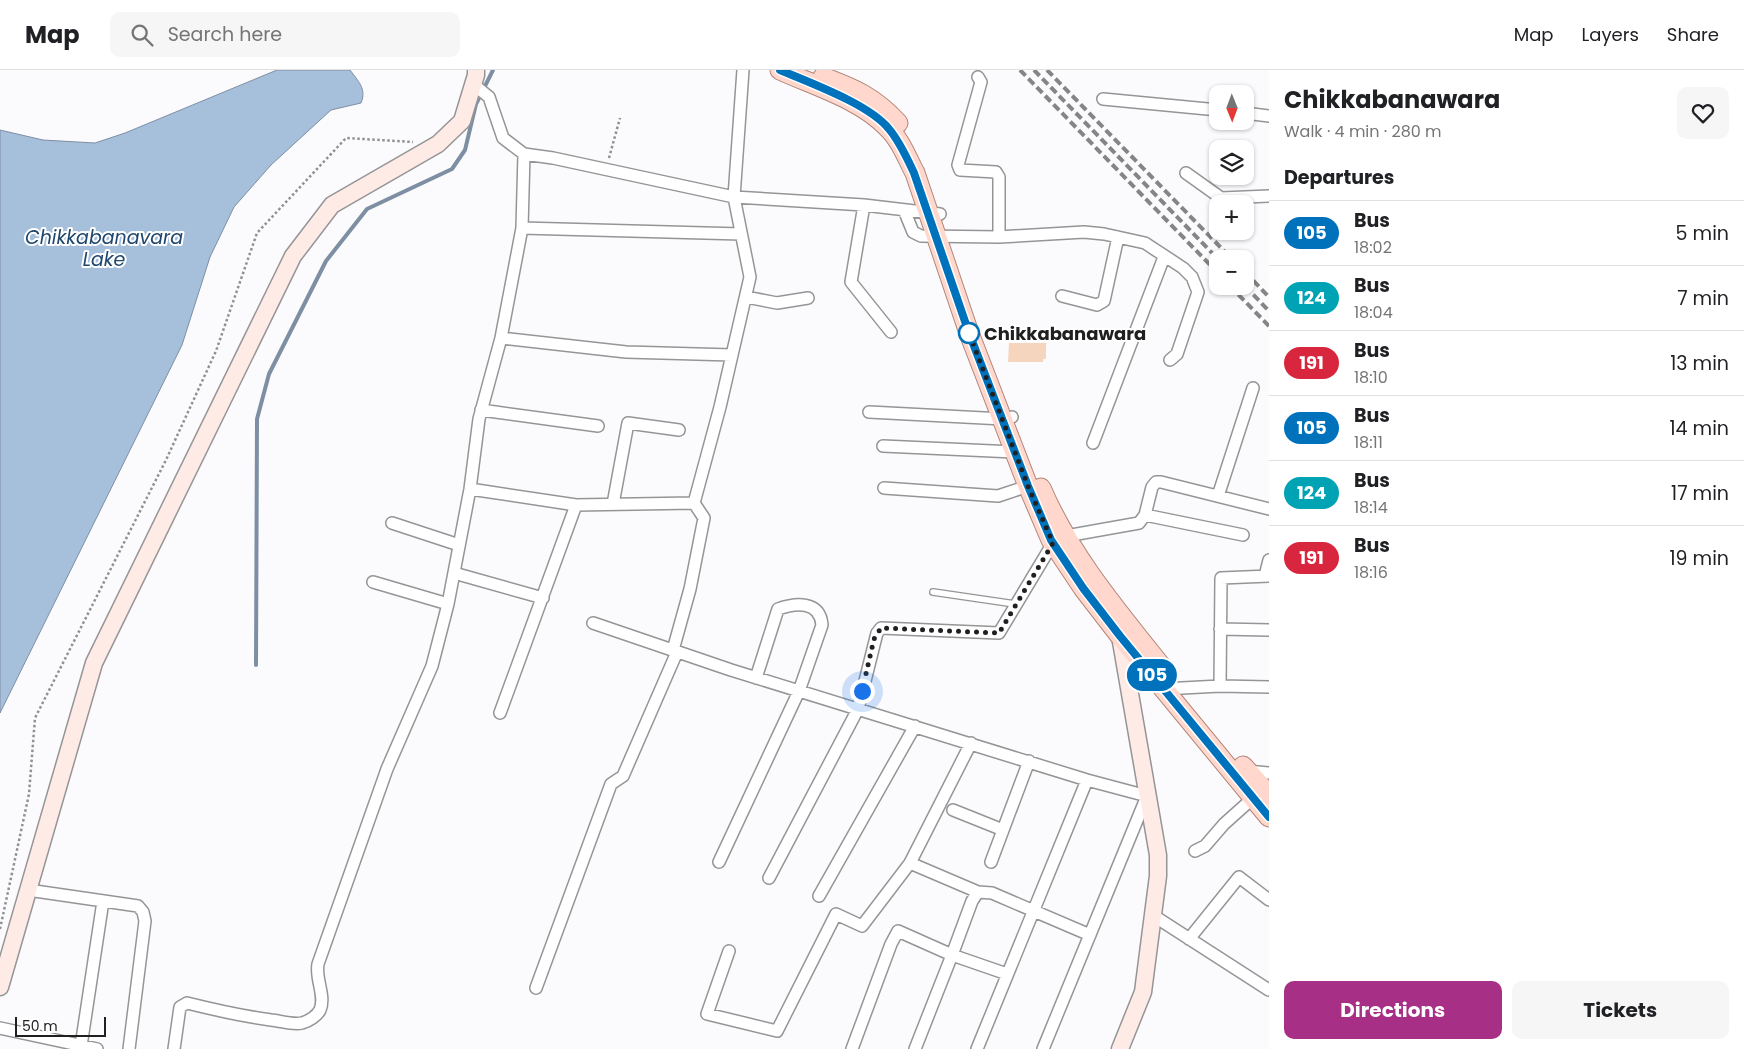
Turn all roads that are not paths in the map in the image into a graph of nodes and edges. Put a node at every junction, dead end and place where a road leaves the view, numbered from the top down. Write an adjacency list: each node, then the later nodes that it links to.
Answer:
1 (743, 70): 13 (street)
2 (780, 70): 16 (main road)
3 (813, 71): 16 (main road)
4 (978, 76): 20 (street)
5 (475, 80): 10 (street); 88 (street)
6 (1103, 99): 7 (street)
7 (1209, 109)
8 (1254, 114): 9 (street)
9 (1269, 116)
10 (524, 154): 13 (street); 17 (street)
11 (1186, 174): 12 (street)
12 (1269, 196)
13 (734, 197): 14 (street); 18 (street)
14 (864, 205): 15 (street); 26 (street)
15 (904, 210): 16 (street); 19 (street)
16 (934, 214): 19 (main road)
17 (522, 228): 18 (street); 27 (street)
18 (742, 234): 24 (street)
19 (941, 236): 20 (street); 33 (main road)
20 (998, 237): 21 (street)
21 (1118, 237): 22 (street); 23 (street)
22 (1164, 257): 29 (street); 36 (street)
23 (1062, 296)
24 (746, 297): 25 (street); 28 (street)
25 (808, 298)
26 (891, 332)
27 (501, 338): 28 (street); 31 (street)
28 (732, 355): 43 (street)
29 (1170, 360)
30 (1253, 388): 42 (street)
31 (481, 410): 34 (street); 41 (street)
32 (869, 412): 33 (street)
33 (1008, 418): 38 (main road); 50 (main road)
34 (598, 426)
35 (679, 430): 44 (street)
36 (1093, 443)
37 (883, 446): 38 (street)
38 (1014, 452): 39 (main road)
39 (1028, 486): 40 (street); 50 (main road)
40 (884, 488)
41 (470, 489): 45 (street); 51 (street)
42 (1218, 496): 46 (street); 47 (street)
43 (694, 502): 44 (street); 64 (street)
44 (613, 504): 45 (street)
45 (576, 505): 57 (street)
46 (1269, 509)
47 (1145, 515): 49 (street); 50 (street)
48 (392, 523): 51 (street)
49 (1243, 535)
50 (1060, 540): 59 (street); 63 (main road)
51 (459, 546): 53 (street)
52 (1269, 560): 54 (street)
53 (454, 573): 57 (street); 58 (street)
54 (1267, 576): 61 (street)
55 (373, 582): 58 (street)
56 (933, 592): 59 (lane)
57 (543, 598): 71 (street)
58 (448, 604): 108 (street)
59 (1016, 604): 70 (street)
60 (593, 623): 64 (street)
61 (1220, 629): 62 (street); 66 (street)
62 (1269, 630)
63 (1125, 631): 68 (main road); 78 (street)
64 (675, 651): 65 (street); 101 (street)
65 (756, 678): 69 (street); 69 (street)
66 (1220, 686): 67 (street); 68 (street)
67 (1269, 687)
68 (1171, 688): 75 (main road)
69 (799, 691): 70 (street); 84 (street)
70 (858, 709): 72 (street); 87 (street)
71 (500, 714)
72 (916, 726): 73 (street); 90 (street)
73 (970, 743): 74 (street); 86 (street)
74 (1029, 761): 77 (street); 82 (street)
75 (1239, 770): 76 (street); 79 (main road)
76 (1269, 773)
77 (1087, 780): 78 (street); 93 (street)
78 (1147, 796): 94 (street); 95 (street)
79 (1261, 796): 81 (main road); 83 (street)
80 (953, 810): 82 (street)
81 (1269, 817)
82 (1003, 830): 85 (street)
83 (1195, 851)
84 (719, 862)
85 (991, 862)
86 (910, 864): 89 (street); 97 (street)
87 (769, 878)
88 (28, 890): 92 (street); 100 (street)
89 (978, 892): 93 (street); 98 (street)
90 (819, 896)
91 (1269, 900): 96 (street)
92 (103, 901): 105 (street); 107 (street)
93 (1034, 911): 95 (street); 99 (street)
94 (1154, 916): 96 (street); 113 (street)
95 (1090, 935): 112 (street)
96 (1189, 939): 102 (street)
97 (729, 951)
98 (952, 955): 99 (street); 109 (street); 110 (street)
99 (1008, 974): 111 (street)
100 (0, 987)
101 (536, 988)
102 (1269, 990)
103 (0, 1028): 104 (street)
104 (52, 1044): 105 (street)
105 (81, 1046): 106 (street)
106 (97, 1049)
107 (128, 1049)
108 (174, 1049)
109 (852, 1049)
110 (915, 1049)
111 (977, 1049)
112 (1043, 1049)
113 (1120, 1049)

